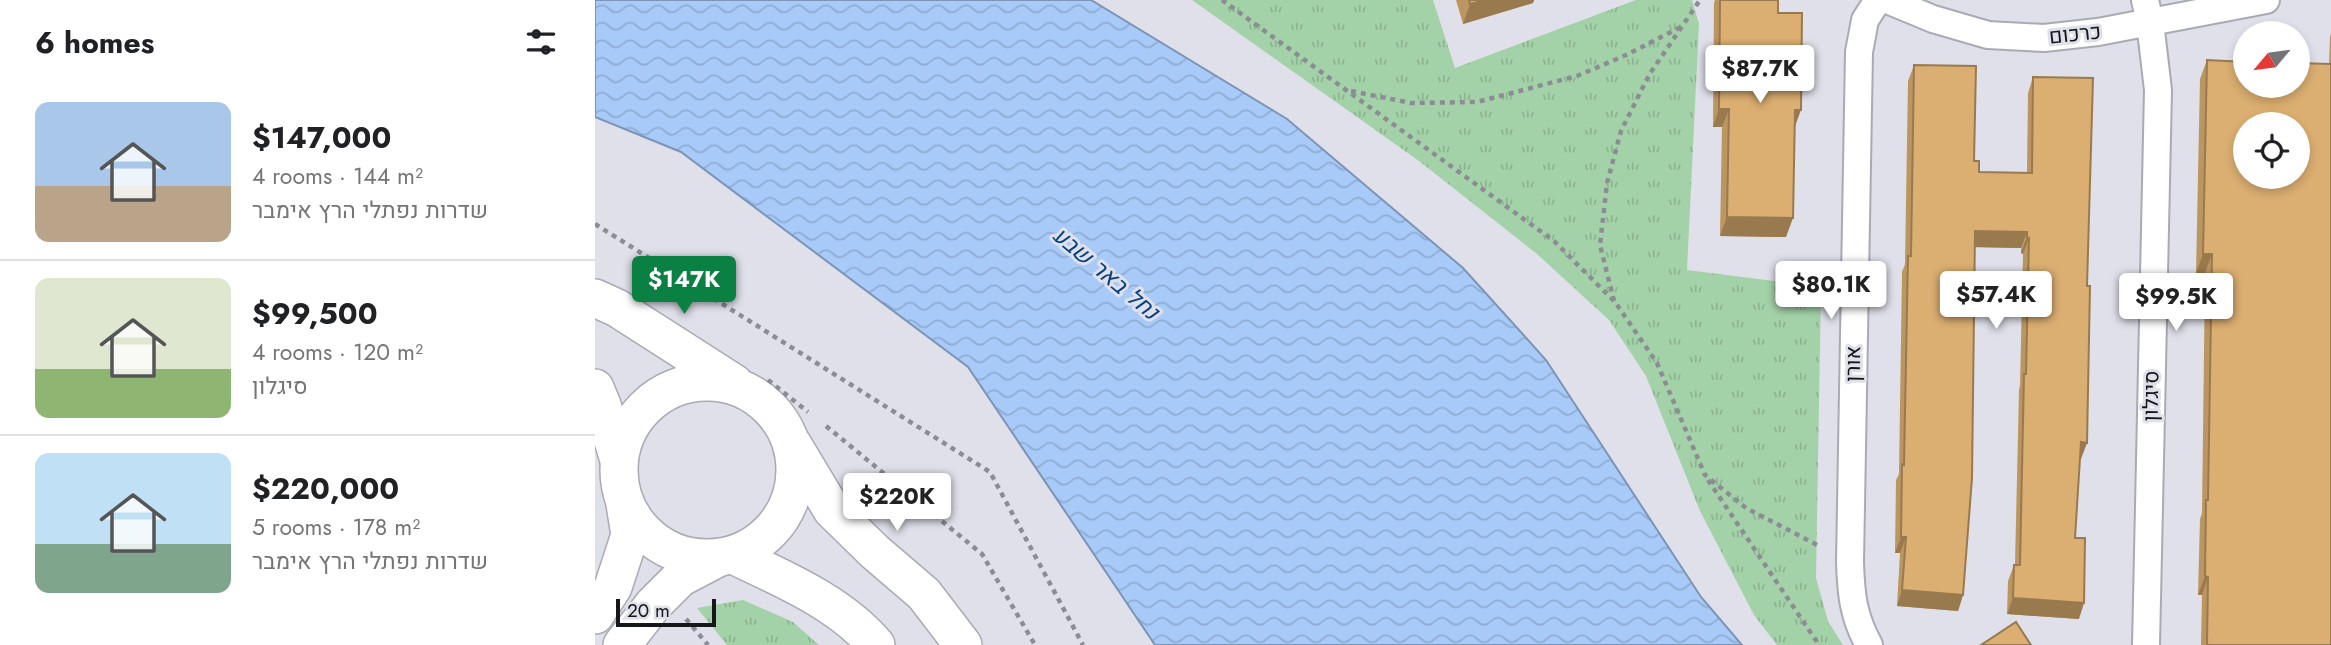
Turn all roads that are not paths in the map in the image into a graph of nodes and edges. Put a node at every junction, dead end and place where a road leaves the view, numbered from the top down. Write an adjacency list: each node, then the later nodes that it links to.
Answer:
1 (1878, 0): 16 (street, אורן)
2 (1887, 0): 4 (street, כרכום)
3 (2266, 0): 4 (street, כרכום)
4 (2148, 11): 17 (street, סיגלון)
5 (595, 298): 7 (main road)
6 (595, 388): 9 (main road)
7 (744, 389): 8 (main road); 9 (main road)
8 (792, 443): 11 (main road); 15 (main road)
9 (619, 460): 10 (main road)
10 (625, 504): 11 (main road); 12 (main road)
11 (725, 557): 13 (main road); 14 (main road)
12 (595, 615)
13 (622, 645)
14 (876, 645)
15 (963, 645)
16 (1868, 645)
17 (2146, 645)

